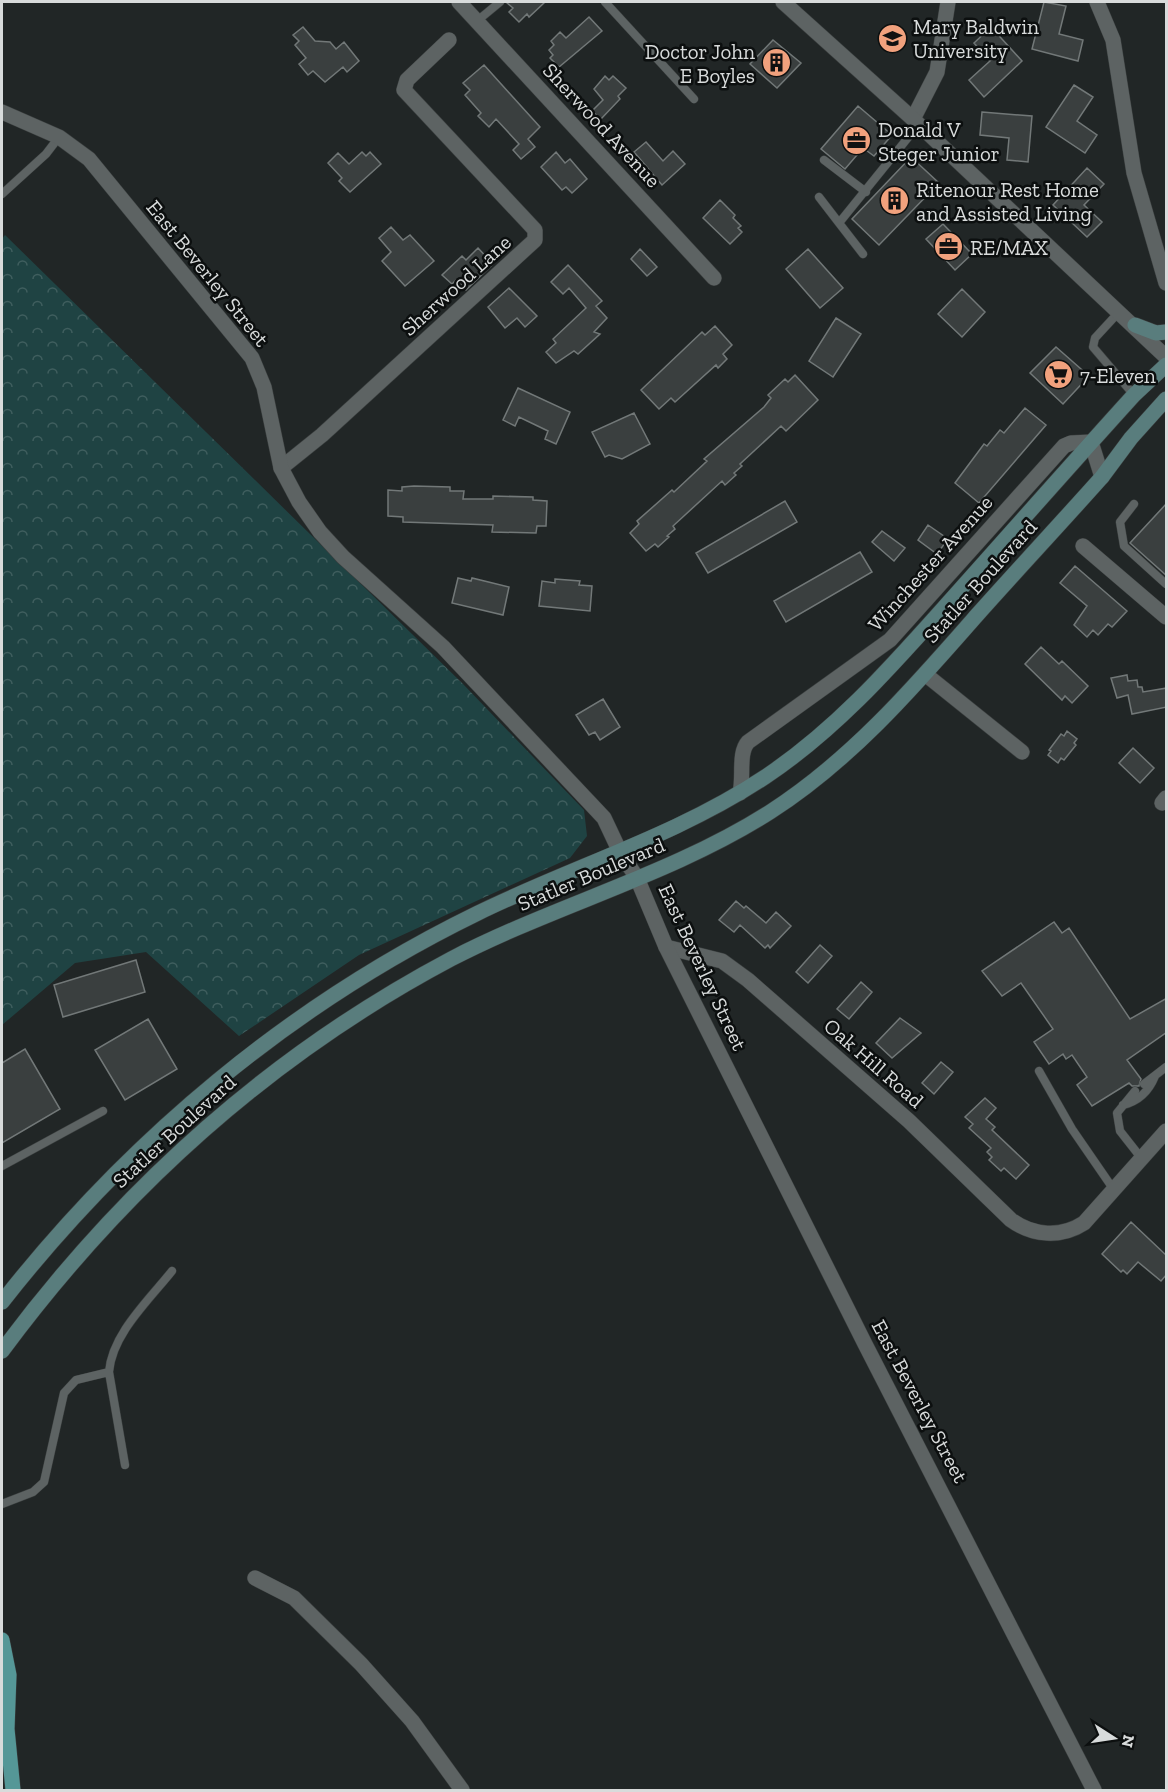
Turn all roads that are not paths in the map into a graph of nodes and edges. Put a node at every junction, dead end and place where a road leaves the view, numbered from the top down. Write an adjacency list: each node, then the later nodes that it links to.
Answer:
1 (459, 2): 7 (street, Sherwood Avenue)
2 (500, 2): 7 (lane)
3 (605, 2): 9 (lane)
4 (783, 2): 11 (street)
5 (948, 2): 11 (street)
6 (1097, 2): 20 (street)
7 (477, 21): 19 (street, Sherwood Avenue)
8 (449, 40): 30 (street, Sherwood Lane)
9 (694, 99)
10 (2, 112): 12 (street, East Beverley Street)
11 (916, 122): 14 (lane); 21 (street)
12 (59, 137): 15 (lane); 30 (street, East Beverley Street)
13 (824, 160): 14 (lane)
14 (866, 192): 17 (lane)
15 (2, 194)
16 (819, 197): 17 (lane)
17 (839, 224): 18 (lane)
18 (862, 254)
19 (714, 278)
20 (1167, 283)
21 (1120, 311): 22 (street); 26 (lane)
22 (1134, 325): 23 (main road); 24 (street)
23 (1167, 332)
24 (1167, 357)
25 (1167, 365): 26 (main road, Statler Boulevard)
26 (1134, 395): 29 (main road, Statler Boulevard)
27 (1167, 399): 31 (main road, Statler Boulevard)
28 (1167, 417): 31 (main road)
29 (1091, 442): 31 (street); 38 (main road, Statler Boulevard); 38 (street, Winchester Avenue)
30 (281, 468): 39 (street, East Beverley Street)
31 (1102, 477): 36 (main road, Statler Boulevard)
32 (1134, 504): 34 (lane)
33 (1083, 546): 35 (street)
34 (1167, 584)
35 (1167, 617)
36 (925, 674): 37 (street); 40 (main road, Statler Boulevard)
37 (1022, 752)
38 (740, 793): 39 (main road, Statler Boulevard)
39 (620, 852): 40 (street, East Beverley Street); 54 (main road, Statler Boulevard)
40 (637, 878): 41 (street, East Beverley Street); 55 (main road, Statler Boulevard)
41 (666, 947): 52 (street, Oak Hill Road); 65 (street, East Beverley Street)
42 (1167, 1067): 44 (lane)
43 (1039, 1071): 52 (lane)
44 (1155, 1076): 45 (lane); 47 (lane)
45 (1144, 1084)
46 (1135, 1091): 47 (lane)
47 (1123, 1105): 50 (lane)
48 (103, 1111): 51 (lane)
49 (1167, 1131): 50 (street)
50 (1142, 1159): 52 (street)
51 (2, 1166)
52 (1114, 1190)
53 (172, 1271): 56 (lane)
54 (2, 1302)
55 (2, 1352)
56 (110, 1372): 57 (lane); 58 (lane)
57 (125, 1465)
58 (2, 1504)
59 (255, 1578): 64 (street)
60 (2, 1640): 62 (main road)
61 (2, 1714): 62 (main road)
62 (7, 1729): 63 (main road)
63 (13, 1791)
64 (462, 1791)
65 (1094, 1791)

